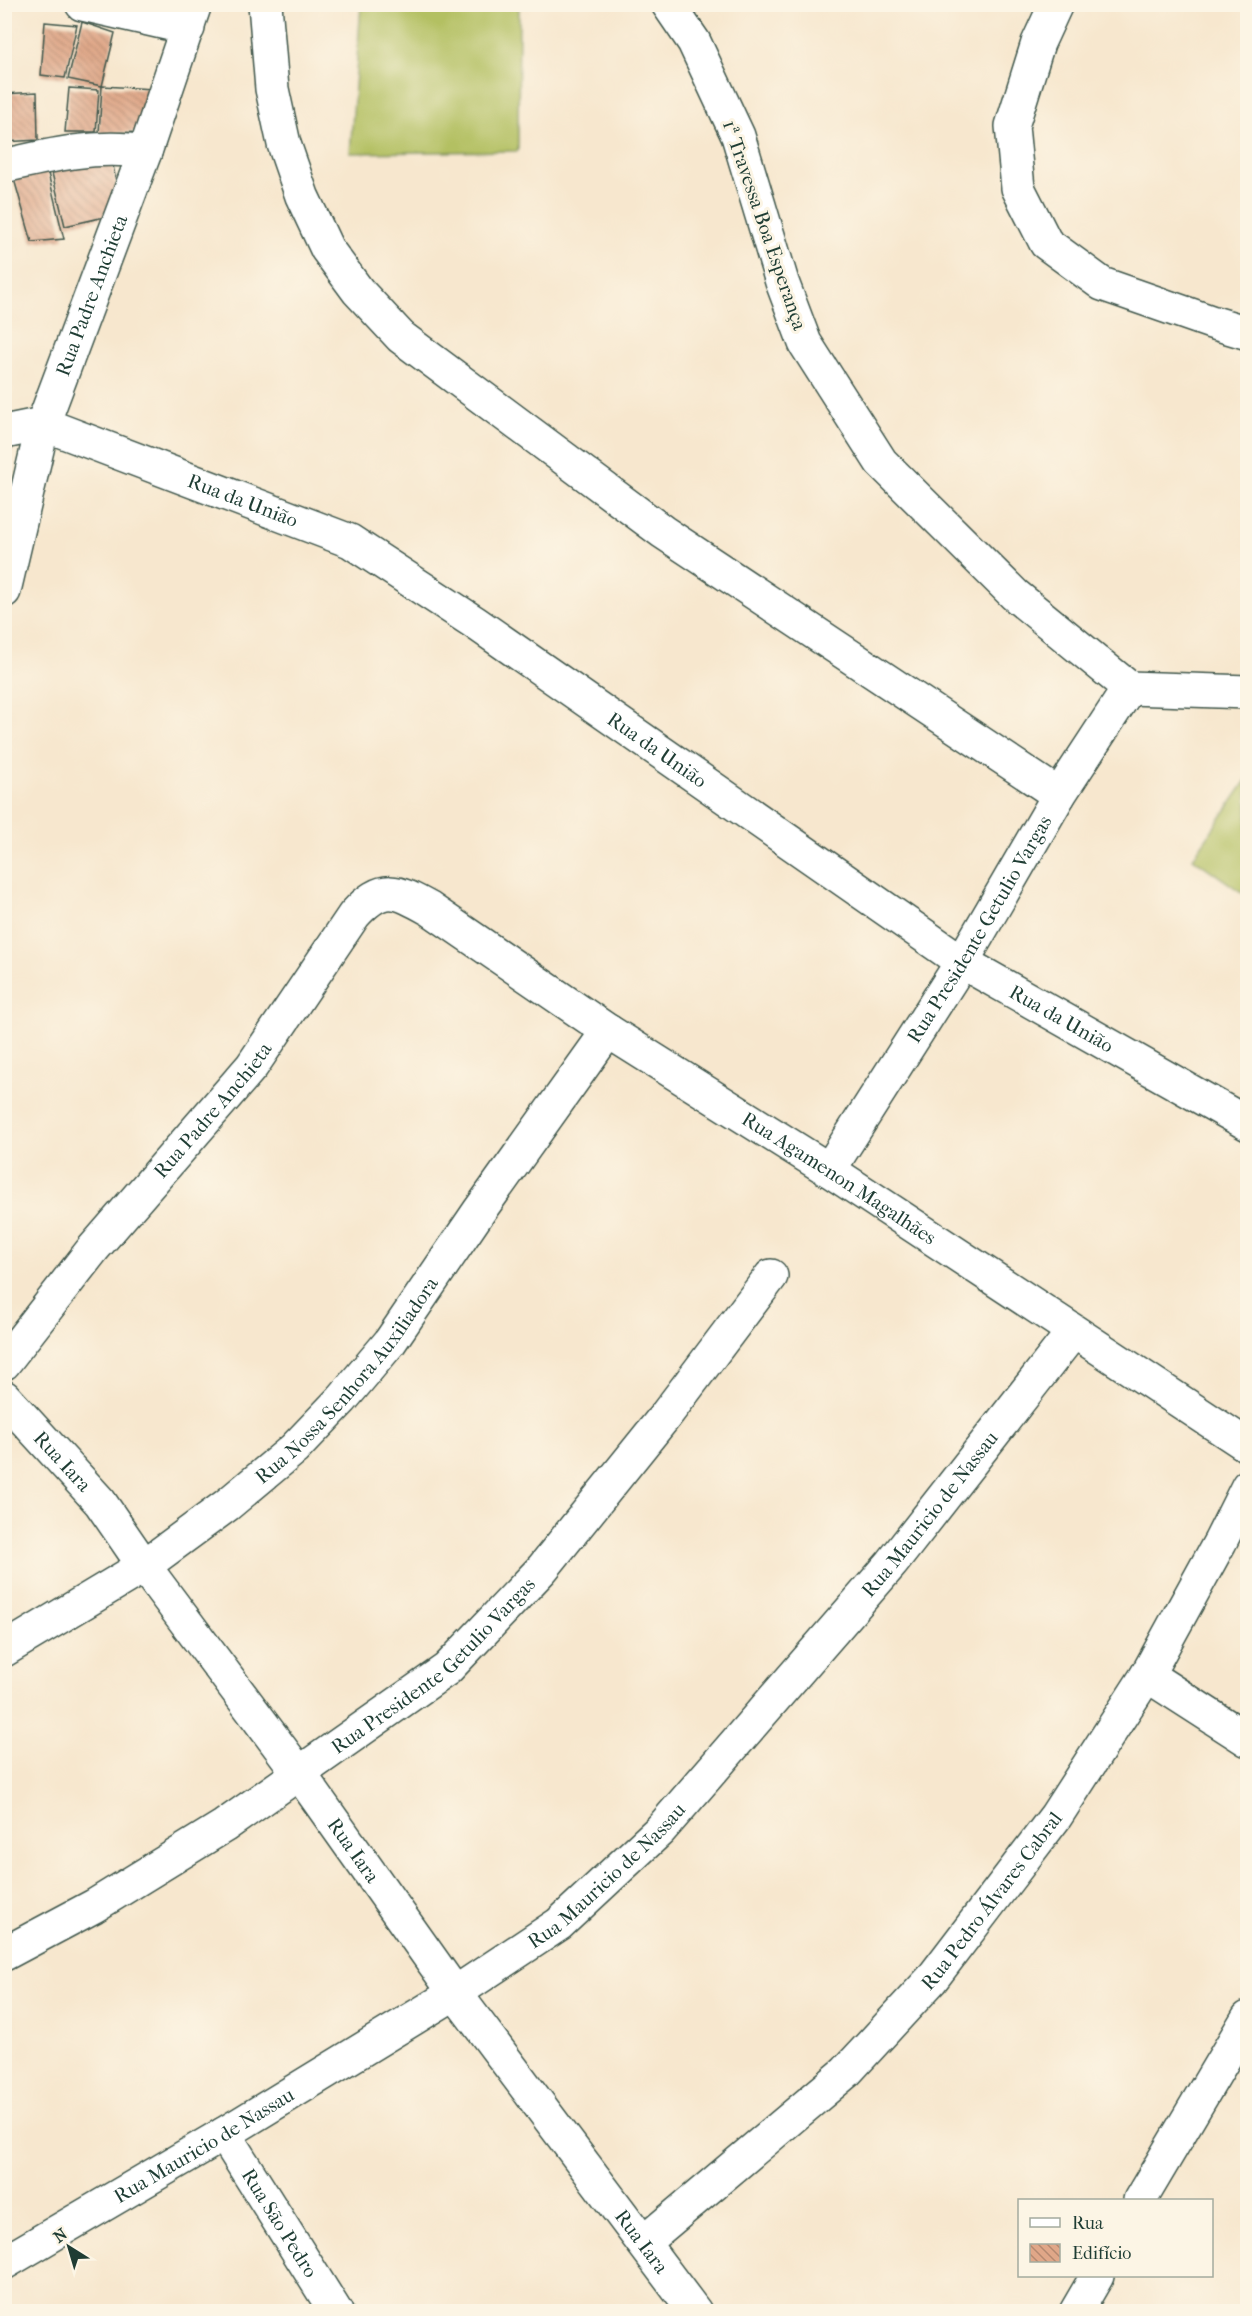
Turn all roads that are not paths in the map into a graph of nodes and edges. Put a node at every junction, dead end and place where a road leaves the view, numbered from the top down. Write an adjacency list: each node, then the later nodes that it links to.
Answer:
1 (82, 4): 5 (street)
2 (266, 4): 14 (street)
3 (668, 4): 12 (street, 1ª Travessa Boa Esperança)
4 (1056, 4): 8 (street)
5 (191, 16): 6 (street, Rua Padre Anchieta)
6 (145, 152): 7 (street); 9 (street, Rua Padre Anchieta)
7 (4, 166)
8 (1248, 333)
9 (44, 424): 10 (street); 11 (street, Rua Padre Anchieta); 16 (street, Rua da União)
10 (4, 432)
11 (4, 591)
12 (1129, 688): 13 (street); 14 (street, Rua Presidente Getulio Vargas)
13 (1248, 692)
14 (1059, 795): 16 (street, Rua Presidente Getulio Vargas)
15 (430, 909): 17 (street, Rua Agamenon Magalhães); 22 (street, Rua Padre Anchieta)
16 (962, 962): 18 (street, Rua da União); 19 (street, Rua Presidente Getulio Vargas)
17 (608, 1031): 19 (street, Rua Agamenon Magalhães); 26 (street, Rua Nossa Senhora Auxiliadora)
18 (1248, 1124)
19 (829, 1170): 21 (street, Rua Agamenon Magalhães)
20 (771, 1276): 30 (street, Rua Presidente Getulio Vargas)
21 (1073, 1332): 24 (street, Rua Agamenon Magalhães); 32 (street, Rua Mauricio de Nassau)
22 (4, 1363)
23 (4, 1397): 26 (street, Rua Iara)
24 (1248, 1446)
25 (1248, 1486): 28 (street, Rua Pedro Álvares Cabral)
26 (144, 1566): 27 (street, Rua Nossa Senhora Auxiliadora); 30 (street, Rua Iara)
27 (4, 1650)
28 (1147, 1675): 29 (street); 36 (street, Rua Pedro Álvares Cabral)
29 (1248, 1740)
30 (299, 1773): 31 (street, Rua Presidente Getulio Vargas); 32 (street, Rua Iara)
31 (4, 1954)
32 (455, 1993): 34 (street, Rua Mauricio de Nassau); 36 (street, Rua Iara)
33 (1248, 2018): 35 (street)
34 (224, 2134): 37 (street, Rua Mauricio de Nassau); 39 (street, Rua São Pedro)
35 (1141, 2199)
36 (644, 2242): 40 (street, Rua Iara)
37 (4, 2263)
38 (1096, 2277): 41 (street)
39 (336, 2312)
40 (695, 2312)
41 (1076, 2312)

